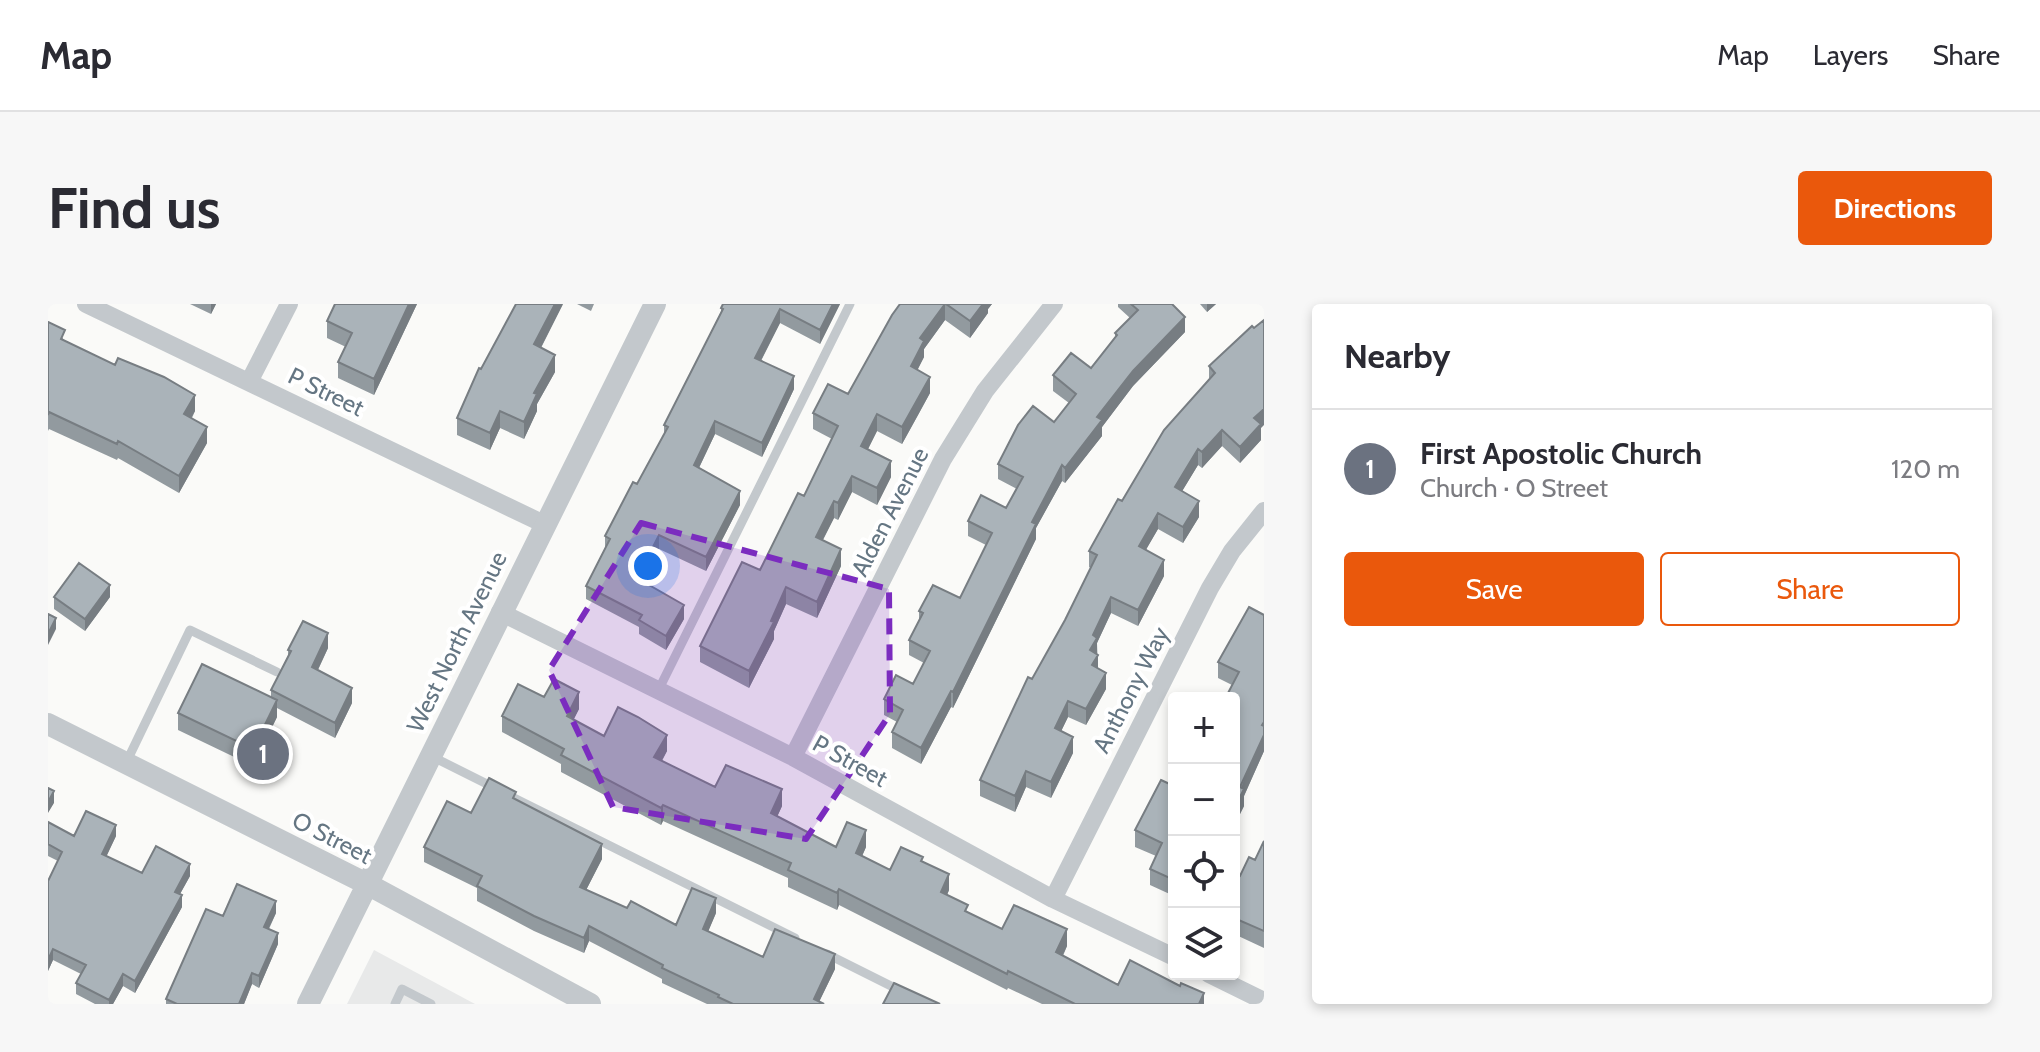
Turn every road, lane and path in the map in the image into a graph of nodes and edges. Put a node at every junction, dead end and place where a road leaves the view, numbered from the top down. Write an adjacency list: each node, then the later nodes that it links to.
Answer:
1 (86, 304): 6 (street, P Street)
2 (289, 304): 6 (street)
3 (655, 304): 8 (street, West North Avenue)
4 (850, 304): 11 (lane)
5 (1054, 304): 14 (street, Alden Avenue)
6 (249, 382): 8 (street, P Street)
7 (1264, 511): 17 (street, Anthony Way)
8 (544, 524): 9 (street, West North Avenue)
9 (500, 612): 11 (street, P Street); 13 (street, West North Avenue)
10 (277, 672): 15 (lane)
11 (658, 691): 14 (street, P Street)
12 (48, 724): 15 (street, O Street)
13 (431, 756): 16 (street, West North Avenue); 18 (lane)
14 (793, 757): 17 (street, P Street)
15 (126, 763): 16 (street, O Street)
16 (369, 885): 24 (street, West North Avenue); 27 (street, O Street)
17 (1053, 899): 20 (street, P Street)
18 (800, 940)
19 (814, 947): 22 (lane)
20 (1168, 954)
21 (1221, 980): 23 (street)
22 (913, 997)
23 (1264, 1001)
24 (308, 1004)
25 (395, 1004): 26 (lane)
26 (431, 1004)
27 (590, 1004)

